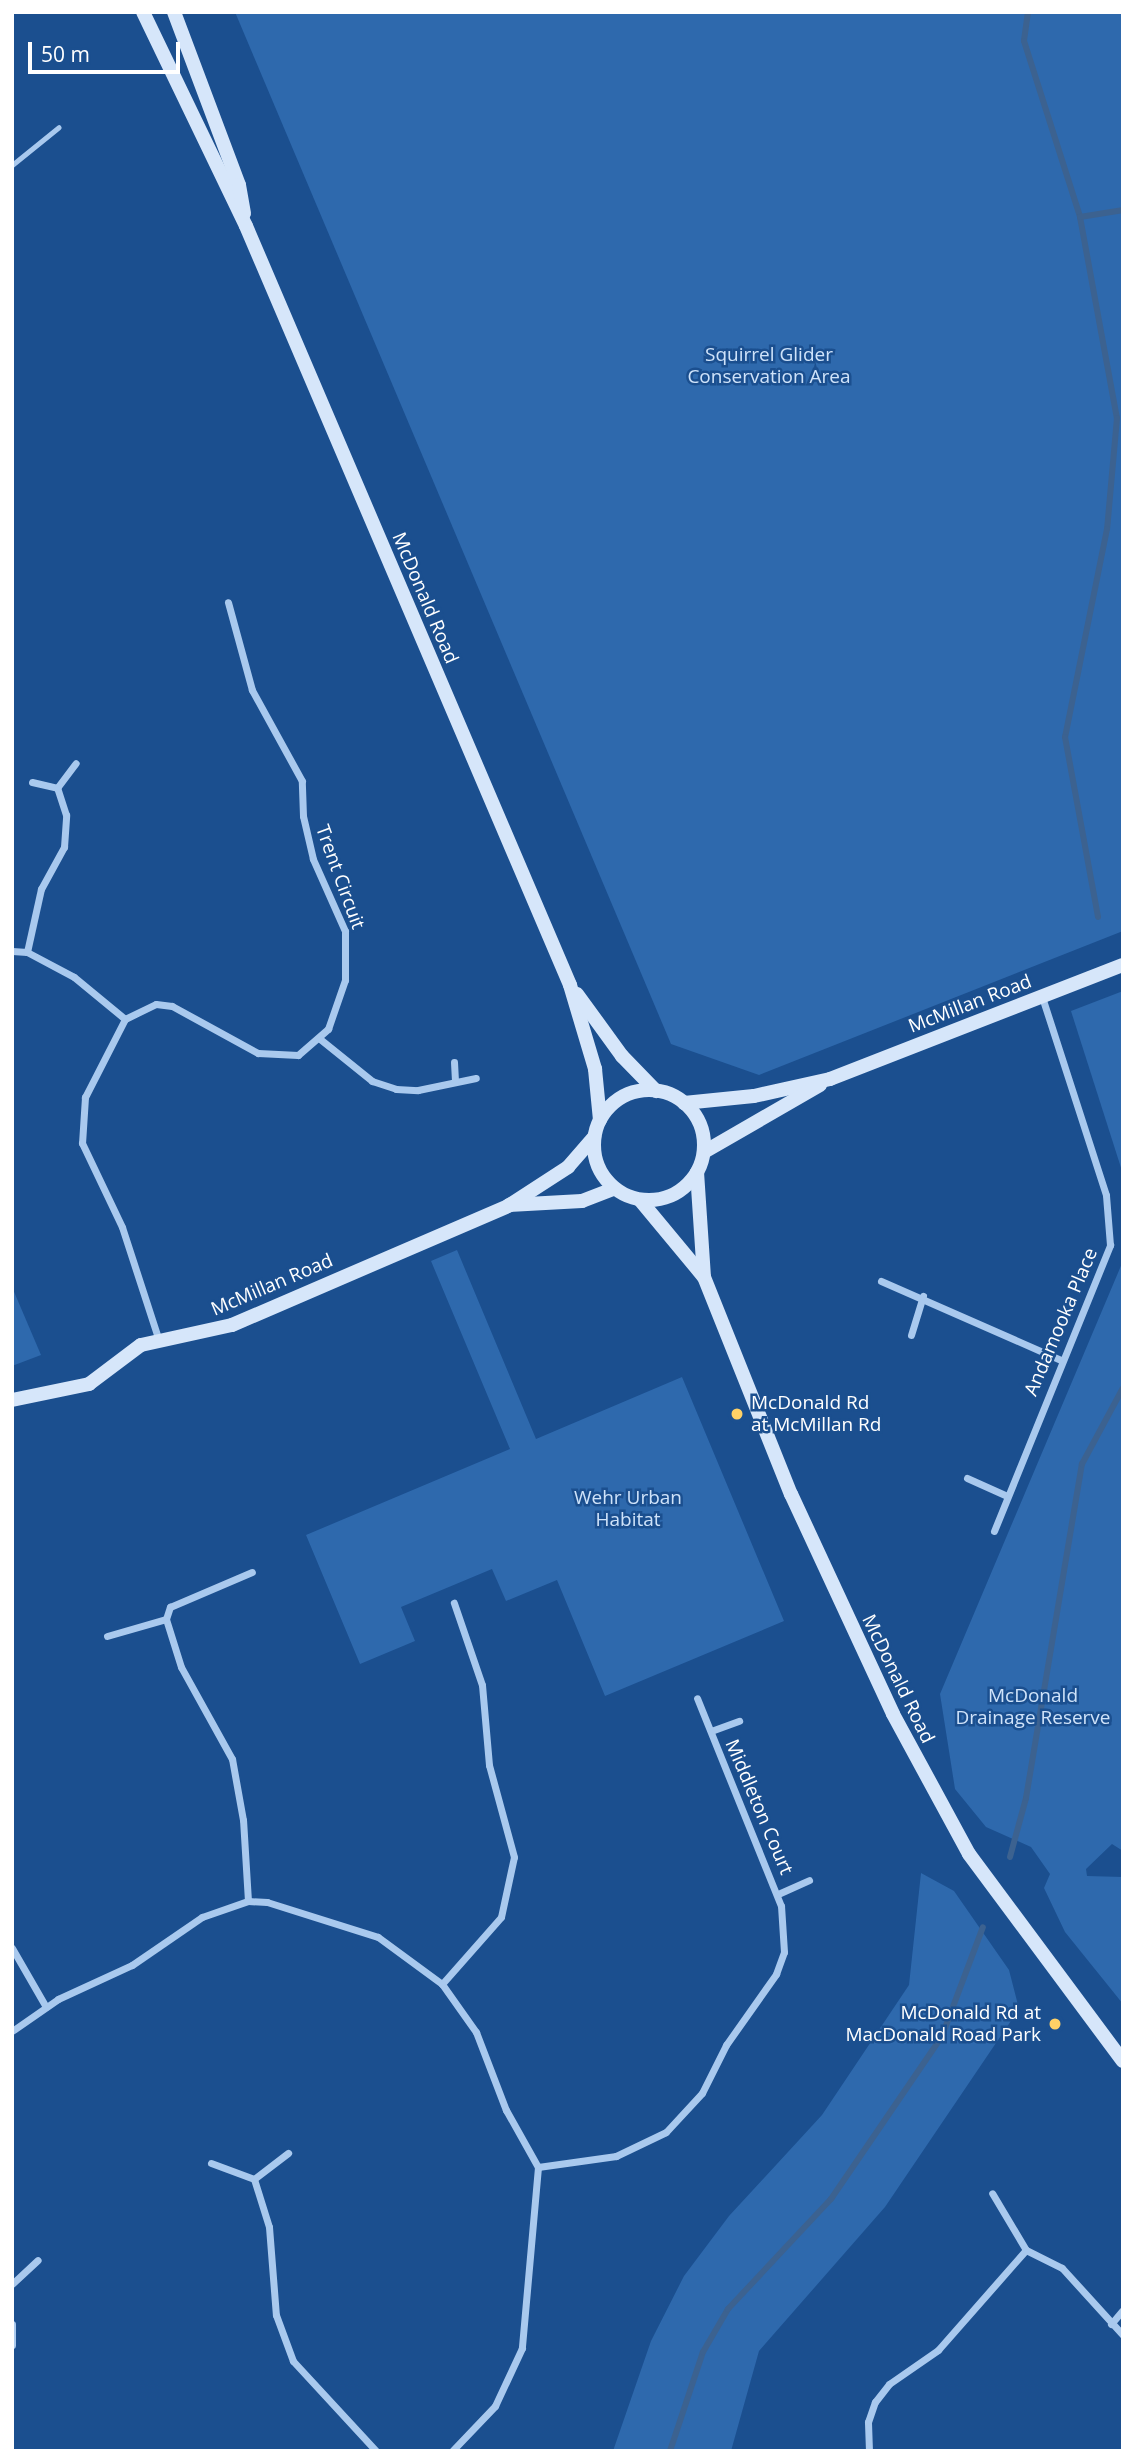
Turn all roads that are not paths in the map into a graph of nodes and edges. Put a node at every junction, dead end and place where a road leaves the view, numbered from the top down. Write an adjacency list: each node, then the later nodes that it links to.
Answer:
1 (143, 12): 5 (main road, McDonald Road)
2 (174, 12): 5 (main road, McDonald Road)
3 (60, 127): 4 (lane)
4 (12, 165)
5 (246, 226): 13 (main road, McDonald Road)
6 (228, 602): 16 (street, Trent Circuit)
7 (76, 764): 9 (street)
8 (32, 782): 9 (street)
9 (57, 788): 11 (street)
10 (12, 951): 11 (street)
11 (27, 951): 15 (street)
12 (1123, 965): 14 (main road, McMillan Road)
13 (570, 985): 21 (main road, McDonald Road); 23 (main road, McDonald Road)
14 (1042, 997): 19 (main road, McMillan Road); 35 (street, Andamooka Place)
15 (125, 1019): 16 (street); 34 (street)
16 (320, 1039): 20 (street)
17 (454, 1062): 20 (street)
18 (476, 1078): 20 (street)
19 (830, 1079): 22 (main road, McMillan Road); 25 (main road, McMillan Road)
20 (455, 1082)
21 (656, 1091): 22 (main road); 23 (main road)
22 (684, 1102): 25 (main road)
23 (600, 1120): 24 (main road)
24 (594, 1137): 27 (main road); 29 (main road, McMillan Road)
25 (704, 1152): 26 (main road)
26 (697, 1172): 28 (main road); 30 (main road, McDonald Road)
27 (614, 1189): 28 (main road); 29 (main road, McMillan Road)
28 (640, 1200): 30 (main road, McDonald Road)
29 (508, 1206): 34 (main road, McMillan Road)
30 (704, 1277): 54 (main road, McDonald Road)
31 (881, 1281): 32 (street)
32 (923, 1296): 33 (street); 35 (street)
33 (911, 1335)
34 (158, 1338): 36 (main road, McMillan Road)
35 (1061, 1360): 38 (street, Andamooka Place)
36 (12, 1399)
37 (967, 1478): 38 (street)
38 (1007, 1496): 39 (street, Andamooka Place)
39 (993, 1531)
40 (252, 1572): 42 (street)
41 (454, 1604): 51 (street)
42 (166, 1619): 43 (street); 49 (street)
43 (107, 1636)
44 (697, 1698): 46 (street, Middleton Court)
45 (739, 1721): 46 (street, Middleton Court)
46 (711, 1731): 48 (street, Middleton Court)
47 (809, 1880): 48 (street, Middleton Court)
48 (778, 1894): 57 (street, Middleton Court)
49 (248, 1901): 51 (street); 52 (street)
50 (12, 1948): 52 (street)
51 (442, 1984): 57 (street)
52 (46, 2007): 53 (street)
53 (12, 2031)
54 (1123, 2061)
55 (288, 2153): 58 (street)
56 (211, 2163): 58 (street)
57 (538, 2167): 69 (street)
58 (254, 2179): 68 (street)
59 (992, 2193): 60 (street)
60 (1026, 2250): 65 (street); 70 (street)
61 (38, 2260): 62 (street)
62 (12, 2284)
63 (1122, 2311): 65 (street)
64 (12, 2324): 67 (street)
65 (1111, 2324): 66 (street)
66 (1123, 2335)
67 (12, 2345)
68 (376, 2451)
69 (452, 2451)
70 (869, 2451)

